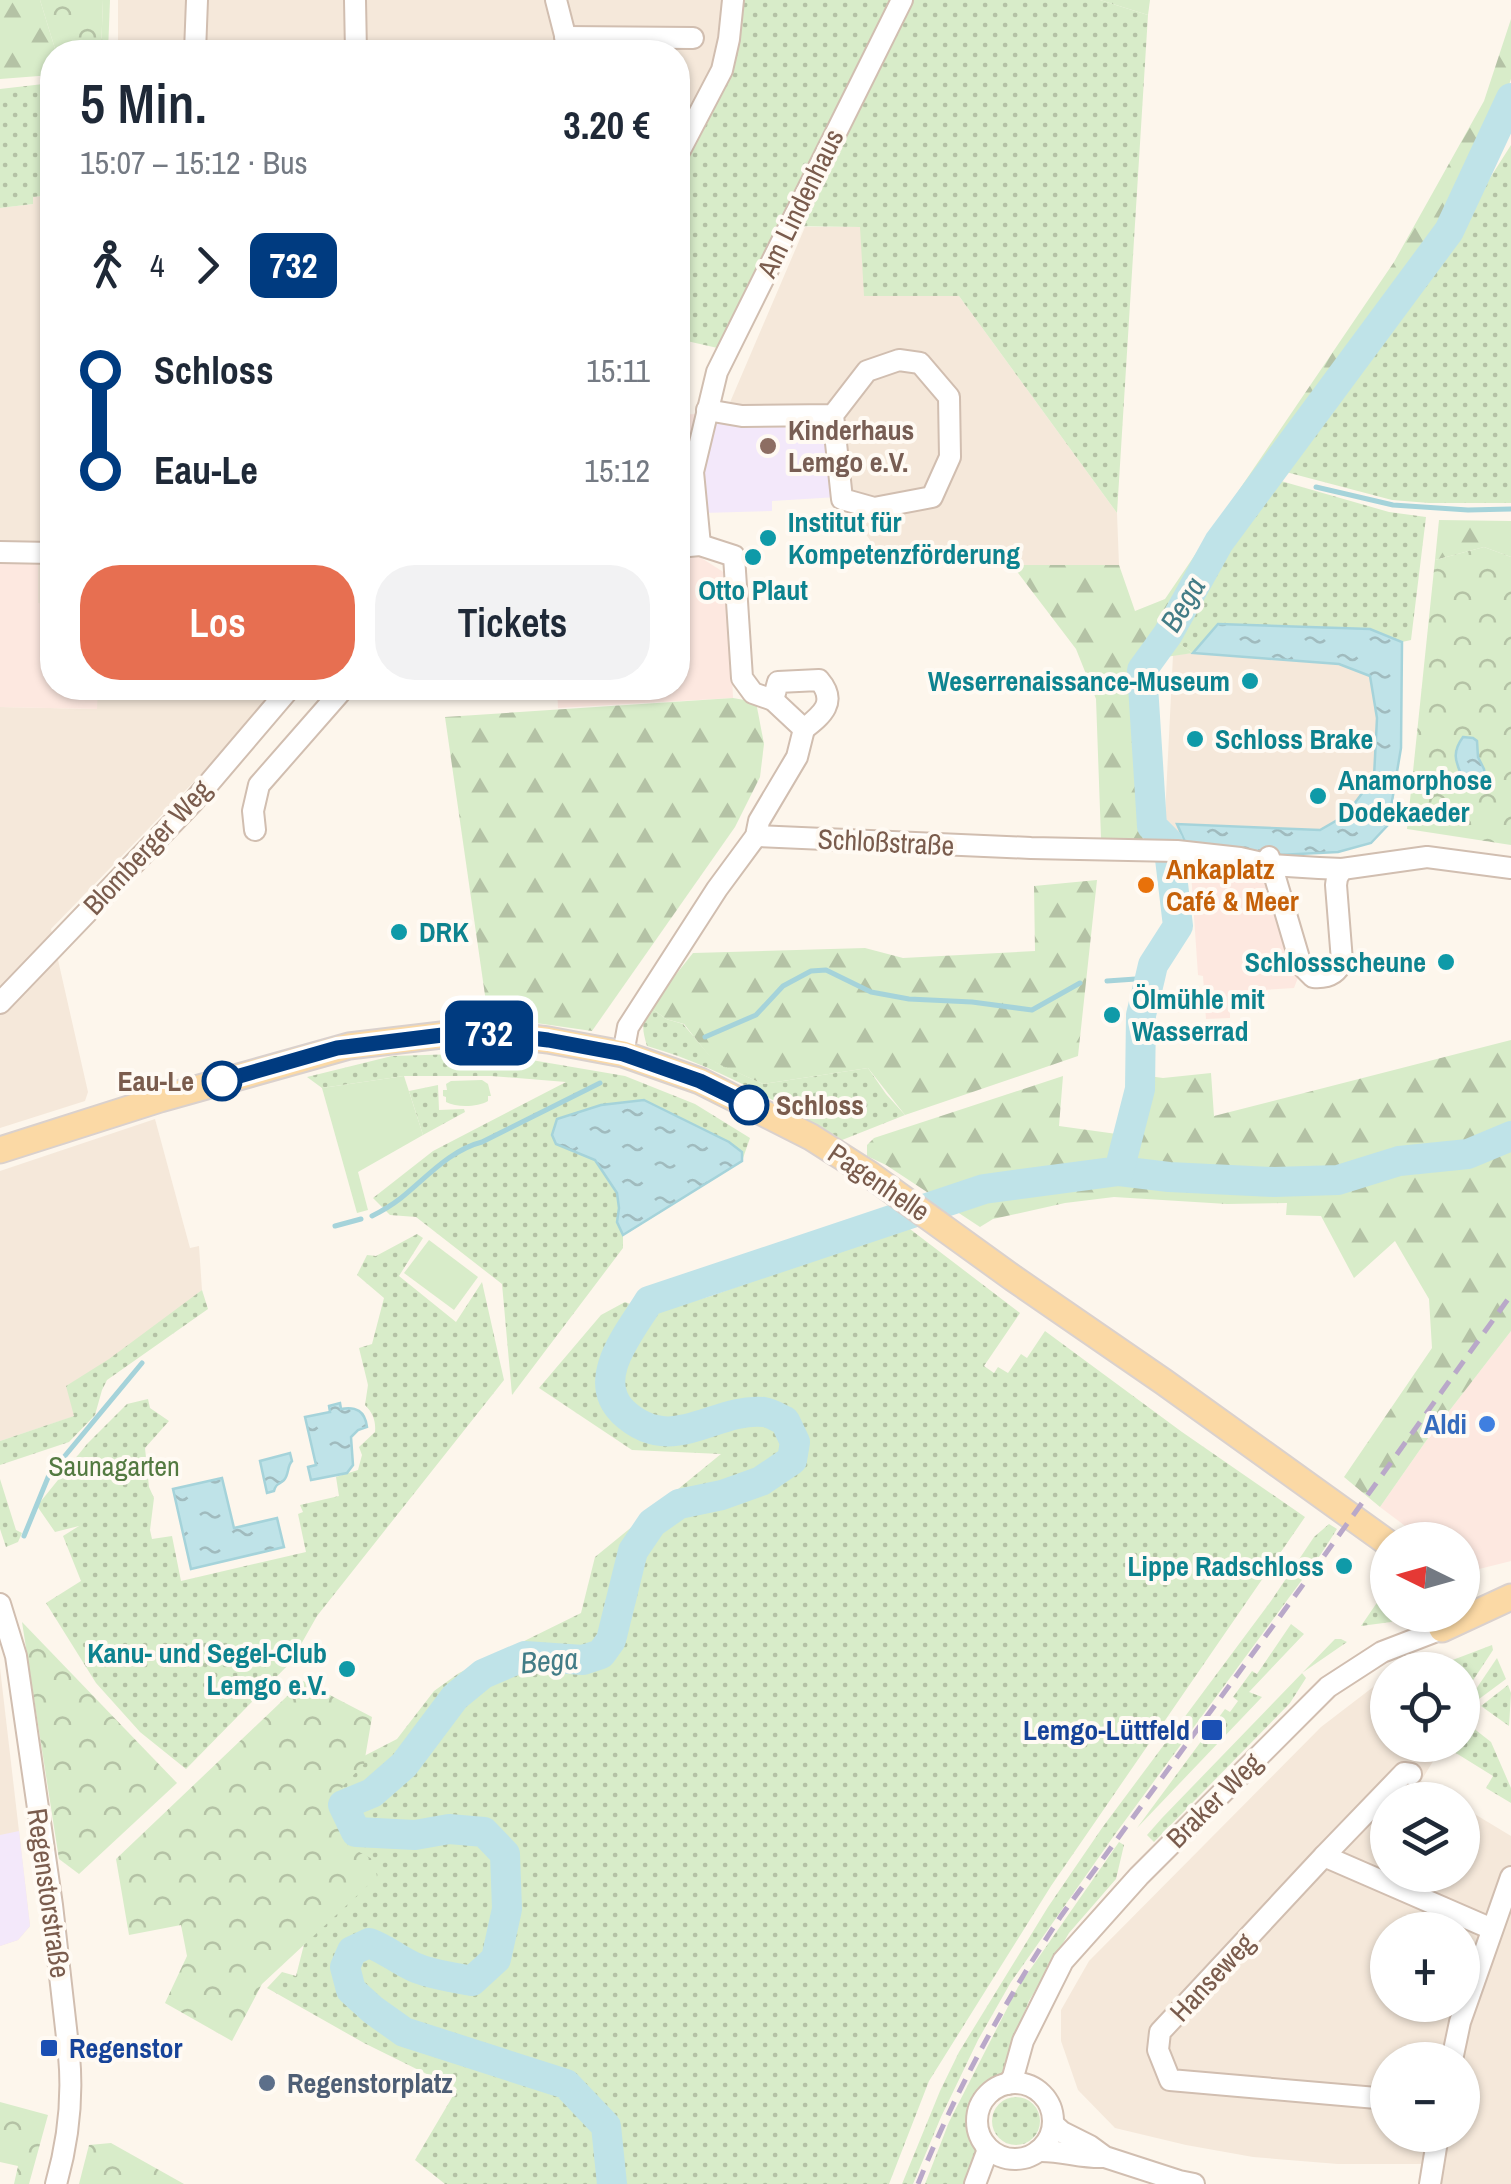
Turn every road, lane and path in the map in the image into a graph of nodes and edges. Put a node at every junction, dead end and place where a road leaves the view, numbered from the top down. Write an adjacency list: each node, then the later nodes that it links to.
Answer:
1 (198, 0): 7 (street)
2 (355, 0): 8 (street)
3 (556, 0): 9 (street)
4 (733, 0): 11 (street)
5 (902, 0): 12 (street, Am Lindenhaus)
6 (693, 38): 10 (street)
7 (196, 40)
8 (356, 40)
9 (565, 40)
10 (657, 40)
11 (690, 131)
12 (707, 410): 13 (street); 14 (street, Am Lindenhaus)
13 (834, 415): 13 (street)
14 (700, 546): 15 (street); 20 (street)
15 (690, 547)
16 (0, 552): 17 (street)
17 (40, 553)
18 (280, 700): 27 (street, Blomberger Weg)
19 (334, 700): 22 (street)
20 (773, 700): 21 (street); 21 (street)
21 (804, 729): 23 (street)
22 (255, 830)
23 (756, 836): 24 (street, Schloßstraße); 28 (street)
24 (1270, 861): 26 (street, Schloßstraße); 26 (street)
25 (1511, 868): 26 (street, Schloßstraße)
26 (1342, 869)
27 (0, 1003)
28 (623, 1054): 29 (main road, Pagenhelle); 30 (main road, Pagenhelle)
29 (0, 1150)
30 (1370, 1530)
31 (1511, 1601): 33 (main road)
32 (0, 1604): 47 (street, Regenstorstraße)
33 (1480, 1615)
34 (1425, 1632): 40 (street, Braker Weg)
35 (1411, 1774): 36 (street, Hanseweg)
36 (1324, 1856): 38 (street); 41 (street, Hanseweg)
37 (1511, 1878): 38 (street)
38 (1492, 1929): 39 (street)
39 (1456, 2042)
40 (1019, 2085): 42 (street); 44 (street)
41 (1370, 2097)
42 (1053, 2124): 43 (street); 46 (street)
43 (1038, 2151): 44 (street); 46 (street)
44 (995, 2152): 48 (street); 49 (street)
45 (1435, 2152): 51 (street)
46 (1105, 2157): 50 (street)
47 (56, 2184)
48 (975, 2184)
49 (990, 2184)
50 (1194, 2184)
51 (1430, 2184)

